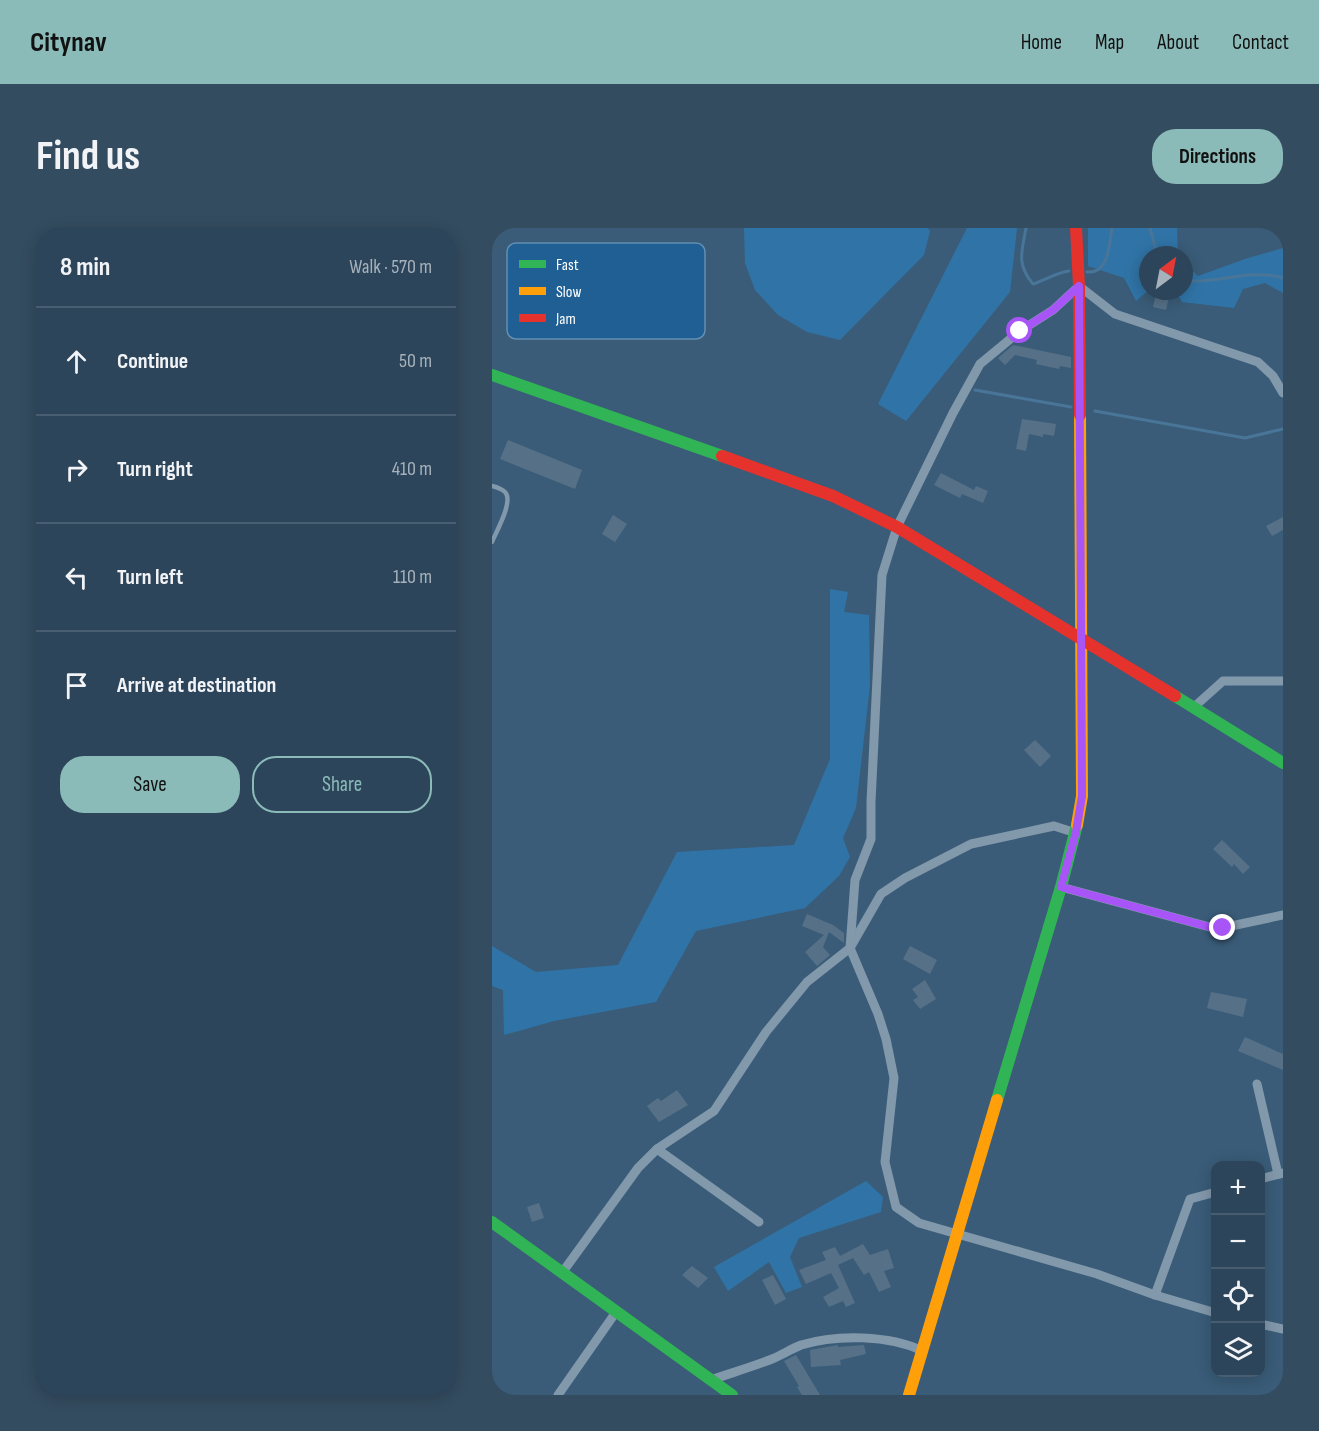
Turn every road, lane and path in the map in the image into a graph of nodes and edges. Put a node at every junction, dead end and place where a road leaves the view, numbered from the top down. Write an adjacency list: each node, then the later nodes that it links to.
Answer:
1 (1076, 228): 2 (street)
2 (1079, 286): 4 (street); 6 (street); 8 (street)
3 (492, 375): 6 (street)
4 (1283, 393)
5 (492, 486): 7 (lane)
6 (897, 527): 8 (street); 15 (street)
7 (492, 542)
8 (1081, 638): 10 (street); 12 (street)
9 (1283, 681): 10 (street)
10 (1194, 707): 11 (street)
11 (1283, 763)
12 (1076, 832): 13 (street); 15 (street)
13 (1061, 887): 14 (street); 23 (street)
14 (1283, 915)
15 (850, 948): 17 (street); 23 (street)
16 (1257, 1084): 18 (street)
17 (657, 1149): 22 (street); 24 (street)
18 (1281, 1173): 19 (street)
19 (1265, 1178)
20 (1211, 1193): 25 (street)
21 (492, 1222): 24 (street)
22 (759, 1222)
23 (959, 1233): 25 (street); 30 (street)
24 (562, 1273): 27 (street)
25 (1155, 1295): 26 (street)
26 (1211, 1311)
27 (616, 1312): 31 (street); 32 (street)
28 (1265, 1325): 29 (street)
29 (1283, 1329)
30 (923, 1351): 31 (street); 34 (street)
31 (711, 1380): 33 (street)
32 (558, 1395)
33 (732, 1395)
34 (909, 1395)

